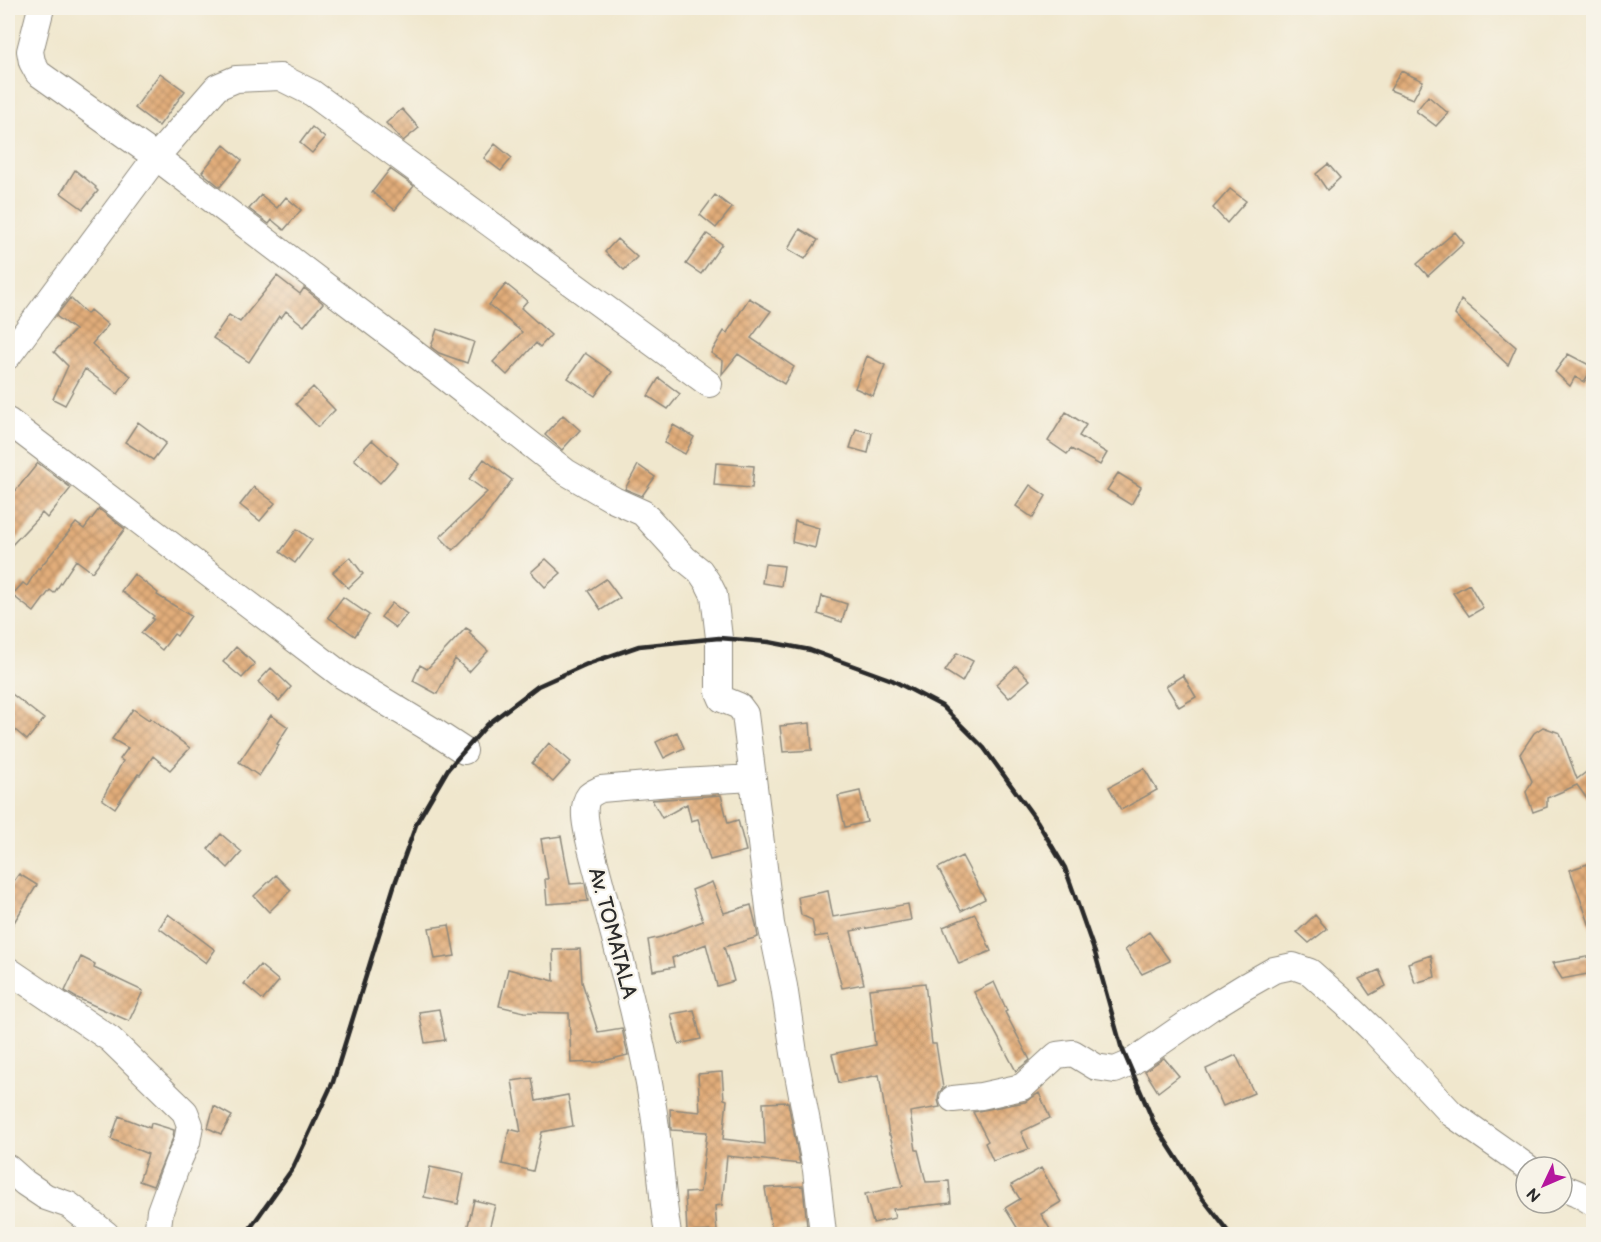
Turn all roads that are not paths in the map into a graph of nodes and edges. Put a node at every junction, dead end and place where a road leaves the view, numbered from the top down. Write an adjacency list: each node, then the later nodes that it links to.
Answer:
1 (41, 8): 2 (street)
2 (156, 157): 3 (street); 4 (street); 7 (street)
3 (8, 356)
4 (709, 384)
5 (8, 421): 6 (street)
6 (464, 752)
7 (753, 778): 16 (street, Av. TOMATALA); 17 (street)
8 (8, 970): 15 (street)
9 (953, 1099): 10 (street)
10 (1514, 1158)
11 (8, 1168): 14 (street)
12 (1574, 1192): 13 (street)
13 (1593, 1203)
14 (106, 1234)
15 (157, 1234)
16 (668, 1234)
17 (823, 1234)

